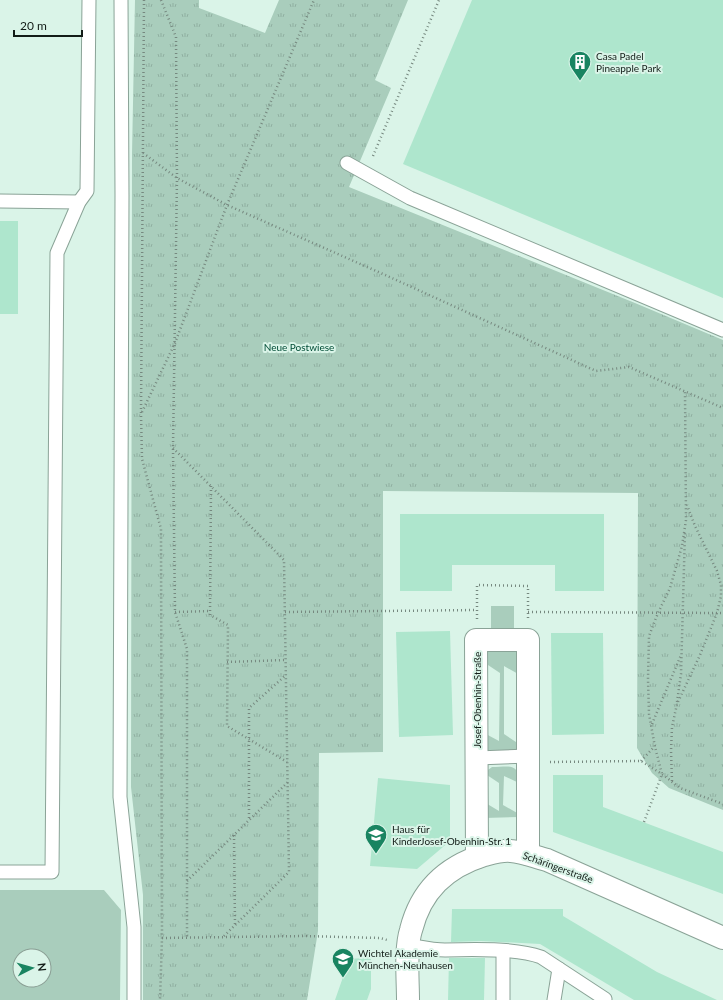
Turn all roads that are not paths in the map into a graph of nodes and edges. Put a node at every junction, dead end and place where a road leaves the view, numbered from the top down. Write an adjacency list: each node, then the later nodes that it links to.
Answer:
1 (89, 0): 5 (lane)
2 (121, 0): 16 (lane)
3 (347, 163): 6 (lane)
4 (0, 202): 5 (lane)
5 (79, 202): 11 (lane)
6 (723, 330)
7 (477, 758): 8 (lane); 8 (street, Josef-Obenhin-Straße); 10 (street, Josef-Obenhin-Straße)
8 (528, 759): 9 (street)
9 (528, 854): 10 (street, Schäringerstraße); 12 (street, Schäringerstraße)
10 (477, 857): 13 (street, Schäringerstraße)
11 (0, 872)
12 (723, 938)
13 (408, 945): 14 (lane); 17 (street, Schäringerstraße)
14 (503, 951): 15 (lane); 18 (lane)
15 (559, 969): 19 (lane); 20 (lane)
16 (134, 1000)
17 (408, 1000)
18 (503, 1000)
19 (554, 1000)
20 (606, 1000)

